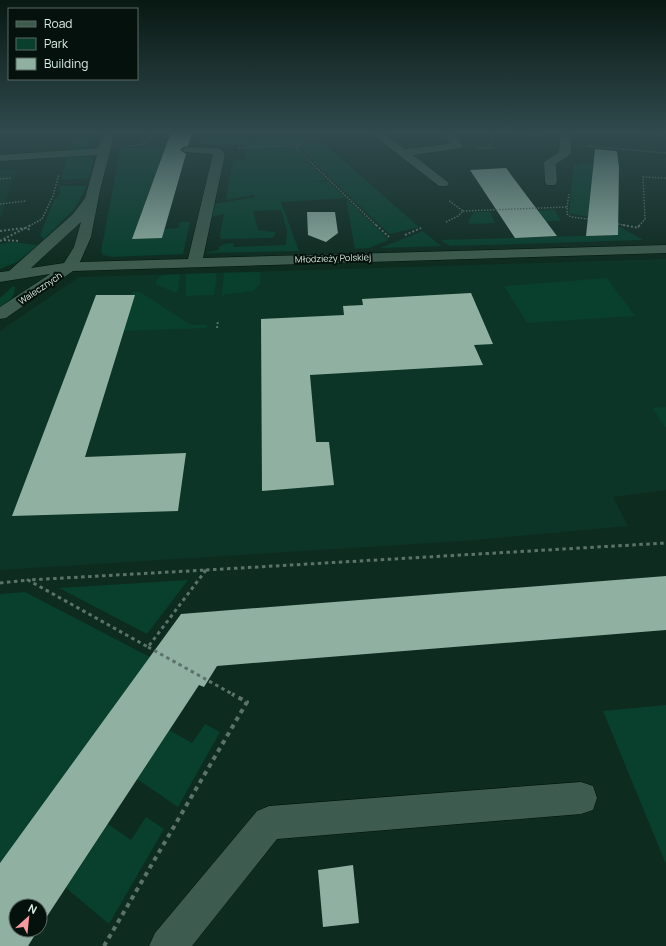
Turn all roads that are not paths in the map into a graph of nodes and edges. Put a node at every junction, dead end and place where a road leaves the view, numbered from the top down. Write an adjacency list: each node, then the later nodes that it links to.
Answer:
1 (97, 176): 7 (street, Walecznych)
2 (214, 176): 10 (street)
3 (434, 176): 6 (street)
4 (551, 176): 5 (street)
5 (552, 182)
6 (443, 183)
7 (92, 196): 8 (street, Walecznych); 11 (street, Walecznych)
8 (50, 243): 11 (street, Walecznych); 12 (street, Walecznych)
9 (666, 249): 10 (street, Młodzieży Polskiej)
10 (195, 263): 11 (street, Młodzieży Polskiej)
11 (69, 267): 12 (street, Młodzieży Polskiej); 14 (street, Walecznych)
12 (7, 276): 13 (street, Walecznych); 14 (street, Walecznych)
13 (0, 290)
14 (5, 311)
15 (581, 798): 16 (street)
16 (168, 946)

